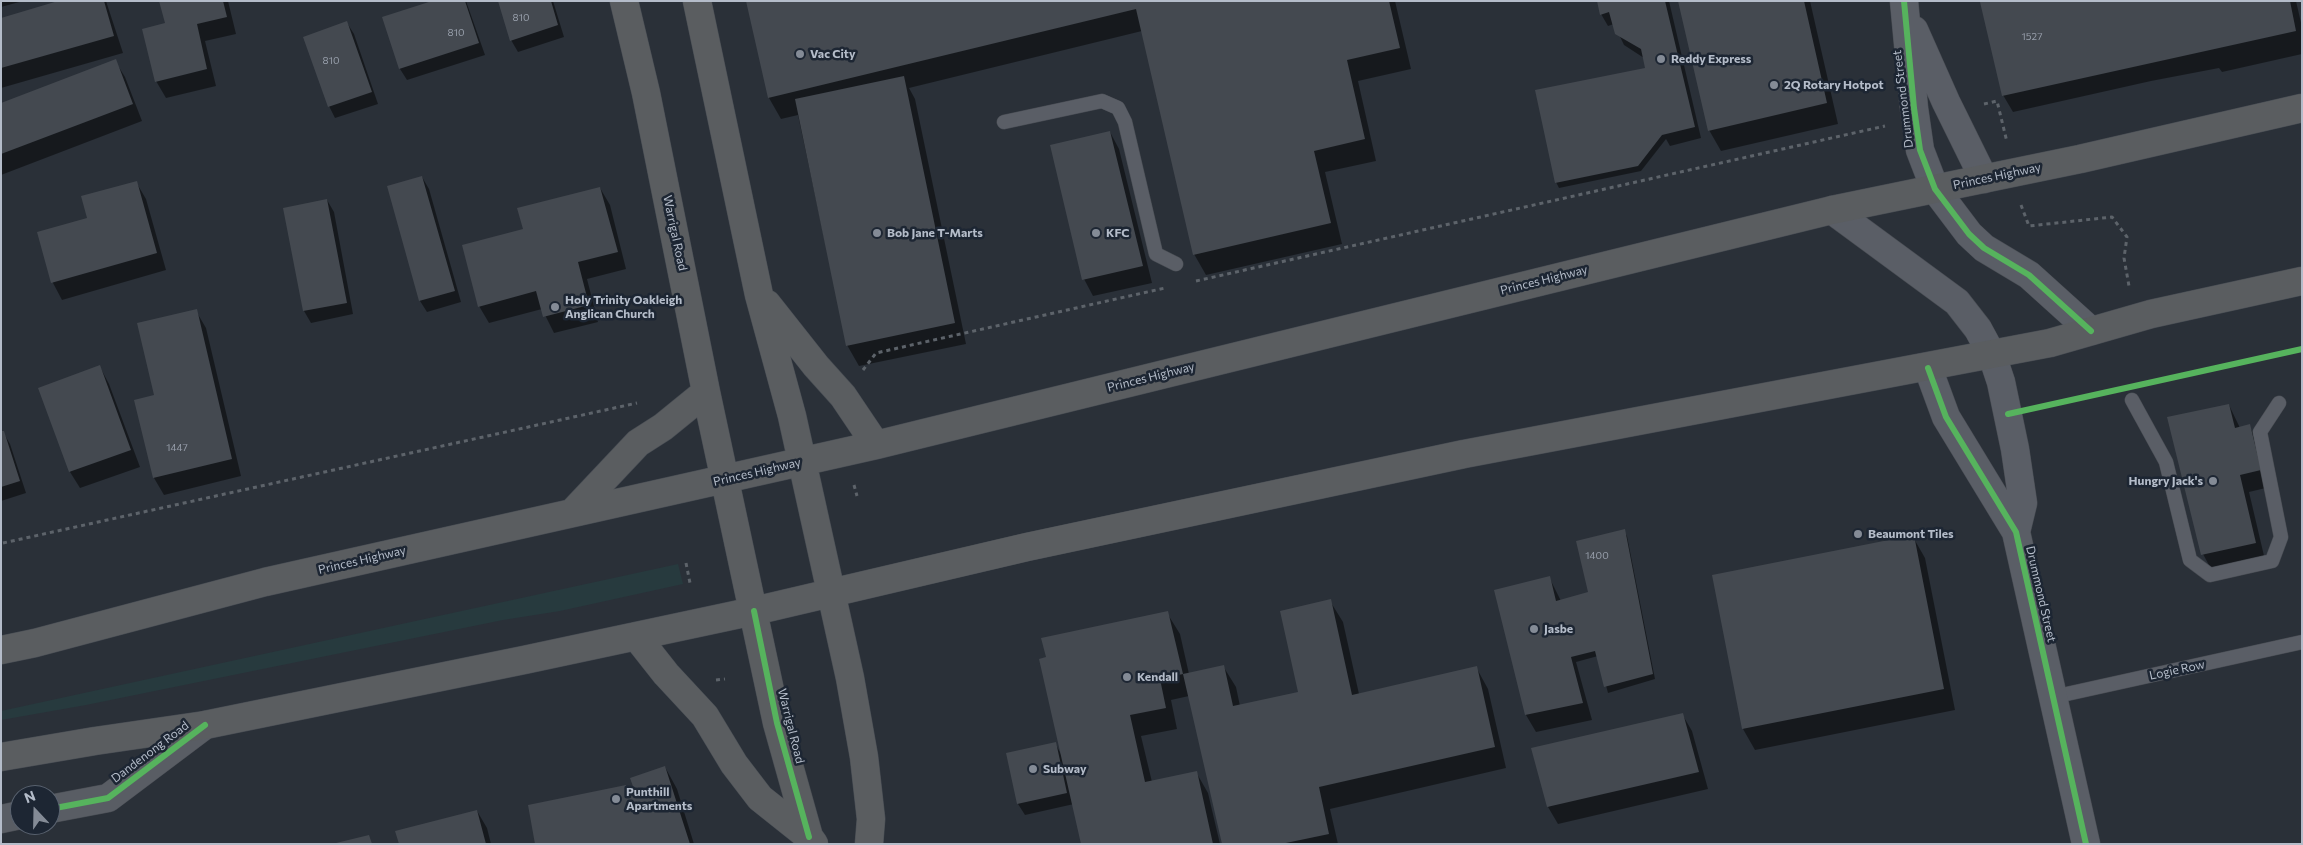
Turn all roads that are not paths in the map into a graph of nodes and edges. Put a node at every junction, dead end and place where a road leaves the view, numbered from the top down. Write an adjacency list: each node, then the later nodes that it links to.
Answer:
1 (624, 1): 15 (highway, Warrigal Road)
2 (697, 1): 11 (highway)
3 (1906, 7): 6 (street, Drummond Street); 7 (street, Drummond Street)
4 (2302, 108): 6 (highway, Princes Highway)
5 (1004, 122): 9 (lane)
6 (1984, 179): 7 (highway, Princes Highway)
7 (1935, 188): 8 (highway, Princes Highway); 12 (street, Drummond Street)
8 (1832, 210): 13 (street, Drummond Street); 18 (highway, Princes Highway)
9 (1176, 264)
10 (2302, 281): 12 (highway)
11 (760, 295): 18 (highway); 19 (highway)
12 (2091, 331): 13 (highway)
13 (1992, 355): 14 (highway); 22 (street, Drummond Street)
14 (1928, 368): 22 (street, Drummond Street); 23 (highway)
15 (706, 392): 20 (highway, Warrigal Road); 21 (highway)
16 (2132, 400): 17 (lane)
17 (2279, 403)
18 (876, 445): 19 (highway, Princes Highway)
19 (802, 462): 20 (highway, Princes Highway); 23 (highway)
20 (724, 480): 21 (highway, Princes Highway); 24 (highway, Warrigal Road)
21 (572, 513): 27 (highway, Princes Highway)
22 (2016, 532): 28 (street, Drummond Street)
23 (832, 592): 24 (highway); 33 (highway)
24 (754, 611): 25 (highway); 32 (highway, Warrigal Road)
25 (636, 636): 29 (highway); 32 (highway)
26 (2302, 642): 28 (lane, Logie Row)
27 (1, 650)
28 (2053, 697): 34 (street, Drummond Street)
29 (205, 725): 30 (highway); 31 (street, Dandenong Road)
30 (1, 757)
31 (60, 807)
32 (812, 840)
33 (869, 844)
34 (2086, 844)

